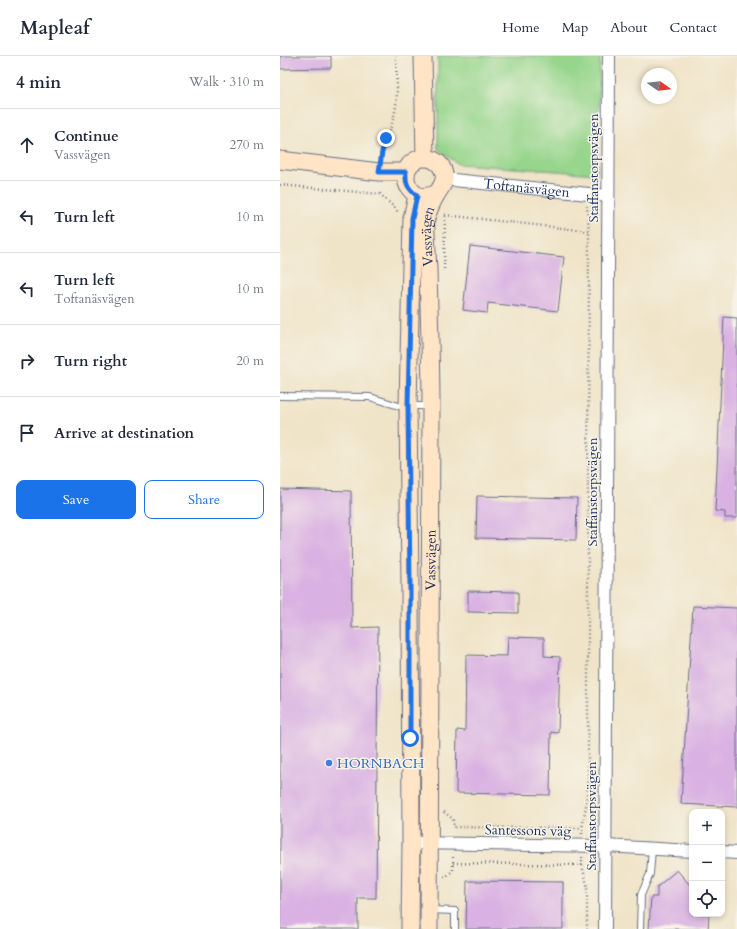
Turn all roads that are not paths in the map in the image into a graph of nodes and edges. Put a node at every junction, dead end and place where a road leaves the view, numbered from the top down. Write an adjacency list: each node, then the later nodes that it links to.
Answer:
1 (423, 56): 3 (street)
2 (609, 56): 9 (street, Staffanstorpsvägen)
3 (425, 158): 5 (street); 6 (street)
4 (280, 160): 5 (street)
5 (406, 172): 8 (street)
6 (444, 179): 7 (street); 9 (street, Toftanäsvägen)
7 (436, 194): 8 (street); 12 (street, Vassvägen)
8 (417, 196): 11 (street, Vassvägen)
9 (608, 196): 15 (street, Staffanstorpsvägen)
10 (280, 396): 11 (lane)
11 (408, 406): 12 (lane); 13 (street, Vassvägen)
12 (431, 406): 14 (street, Vassvägen)
13 (411, 843): 14 (street, Santessons väg); 21 (street, Vassvägen)
14 (429, 844): 15 (street, Santessons väg); 20 (street, Vassvägen)
15 (606, 846): 16 (street, Santessons väg); 24 (street, Staffanstorpsvägen)
16 (652, 849): 17 (street, Santessons väg); 25 (lane)
17 (689, 851)
18 (725, 852): 19 (street)
19 (737, 853)
20 (429, 910): 22 (street, Vassvägen); 23 (lane)
21 (410, 929)
22 (429, 929)
23 (455, 929)
24 (605, 929)
25 (640, 929)

